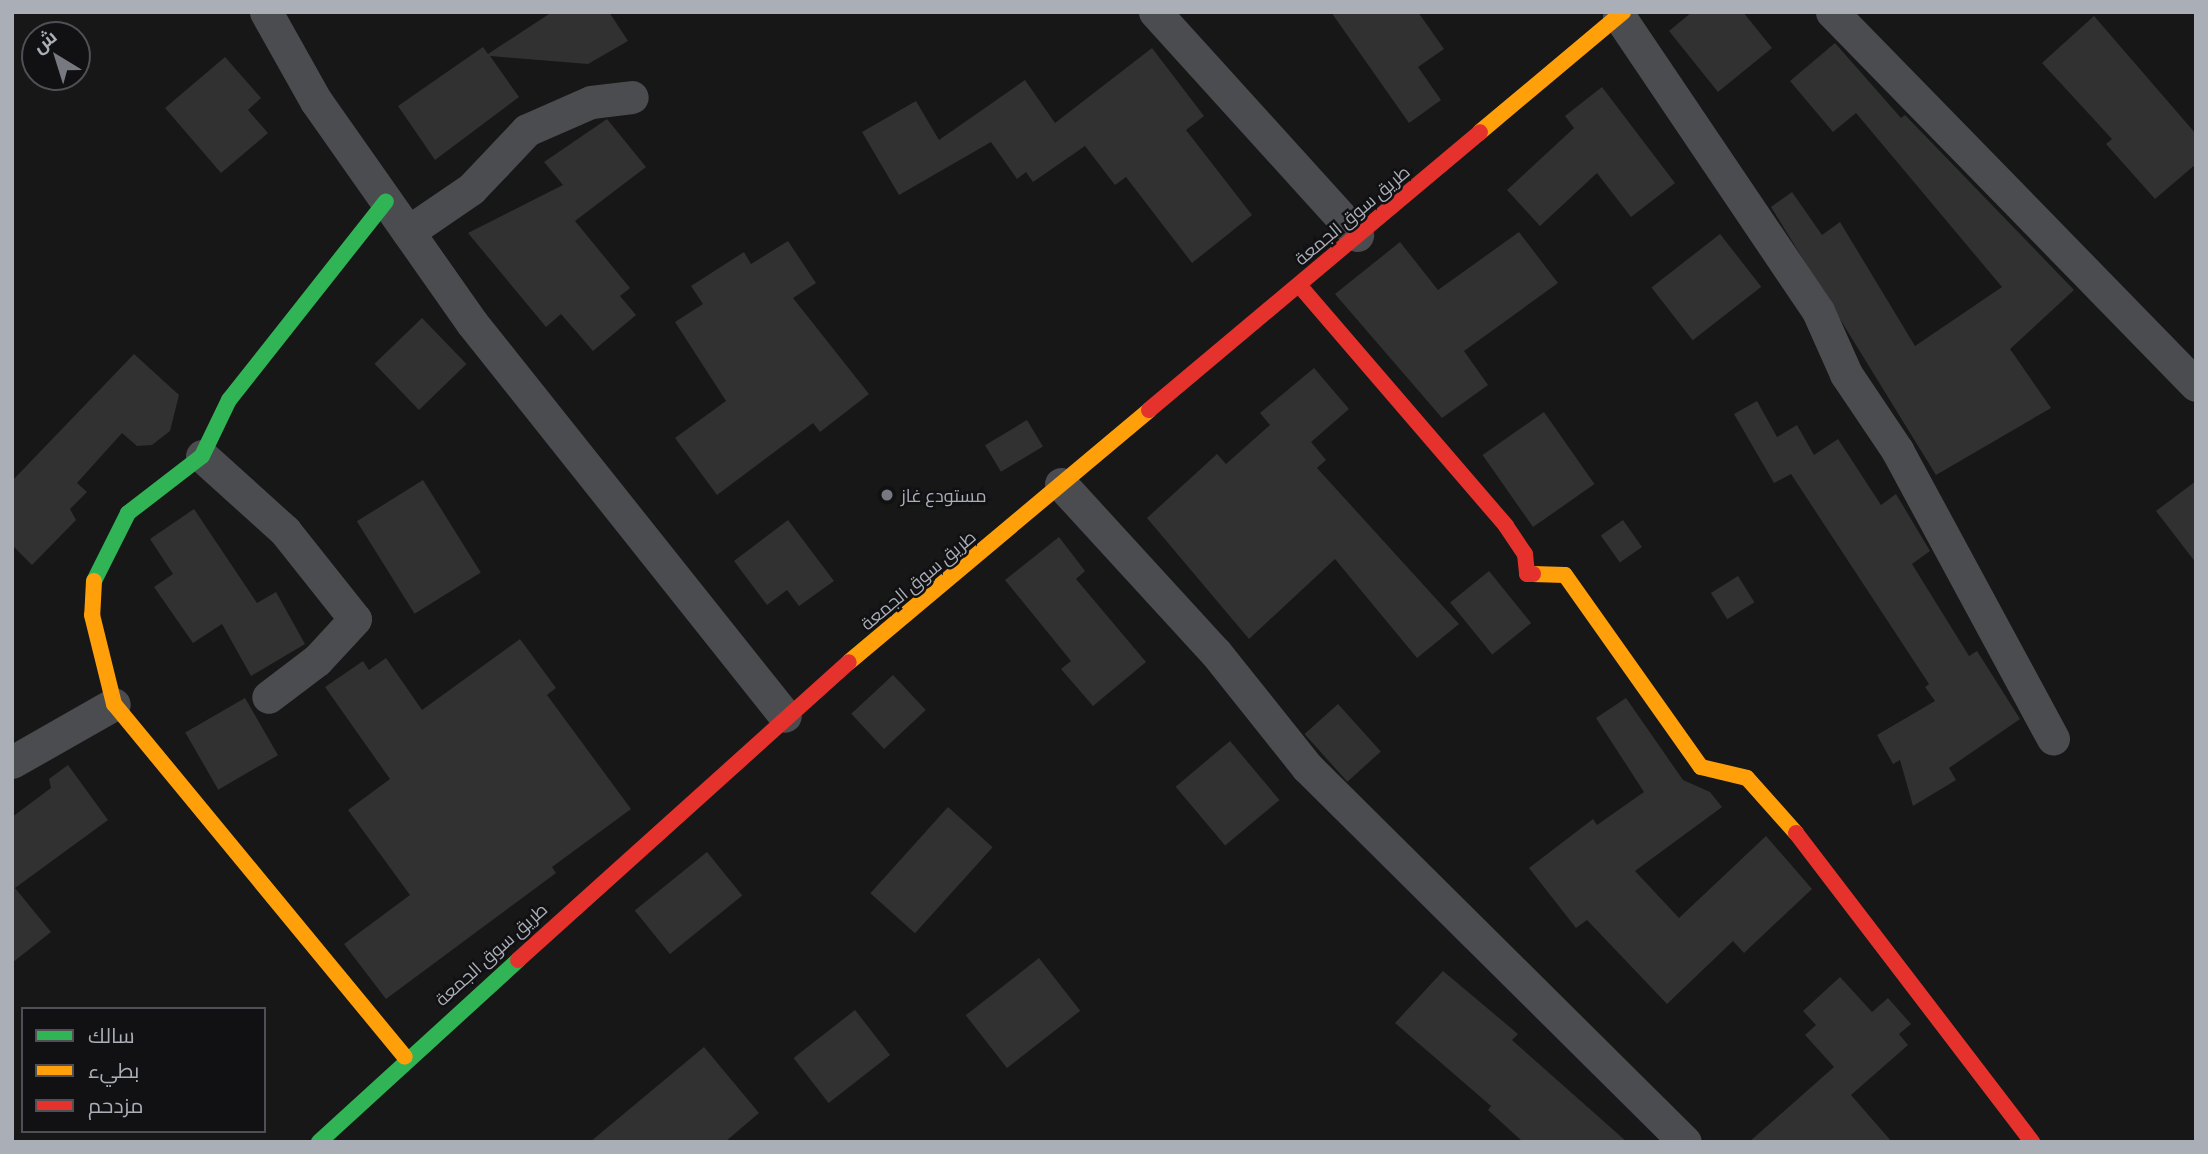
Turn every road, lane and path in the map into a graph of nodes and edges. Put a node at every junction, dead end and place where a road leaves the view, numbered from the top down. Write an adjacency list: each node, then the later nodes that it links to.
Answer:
1 (266, 12): 6 (street)
2 (1155, 12): 8 (street)
3 (1832, 12): 10 (street)
4 (1621, 14): 8 (street, طريق سوق الجمعة); 16 (street)
5 (632, 97): 7 (street)
6 (386, 201): 7 (street); 11 (street)
7 (408, 232): 15 (street)
8 (1357, 235): 9 (street, طريق سوق الجمعة)
9 (1299, 285): 12 (street, طريق سوق الجمعة); 21 (street)
10 (2196, 385)
11 (202, 456): 13 (street); 14 (street)
12 (1061, 484): 15 (street, طريق سوق الجمعة); 20 (street)
13 (268, 697)
14 (114, 704): 17 (street); 18 (street)
15 (785, 716): 18 (street, طريق سوق الجمعة)
16 (2053, 739)
17 (12, 762)
18 (405, 1057): 19 (street, طريق سوق الجمعة)
19 (319, 1142)
20 (1685, 1142)
21 (2032, 1142)

